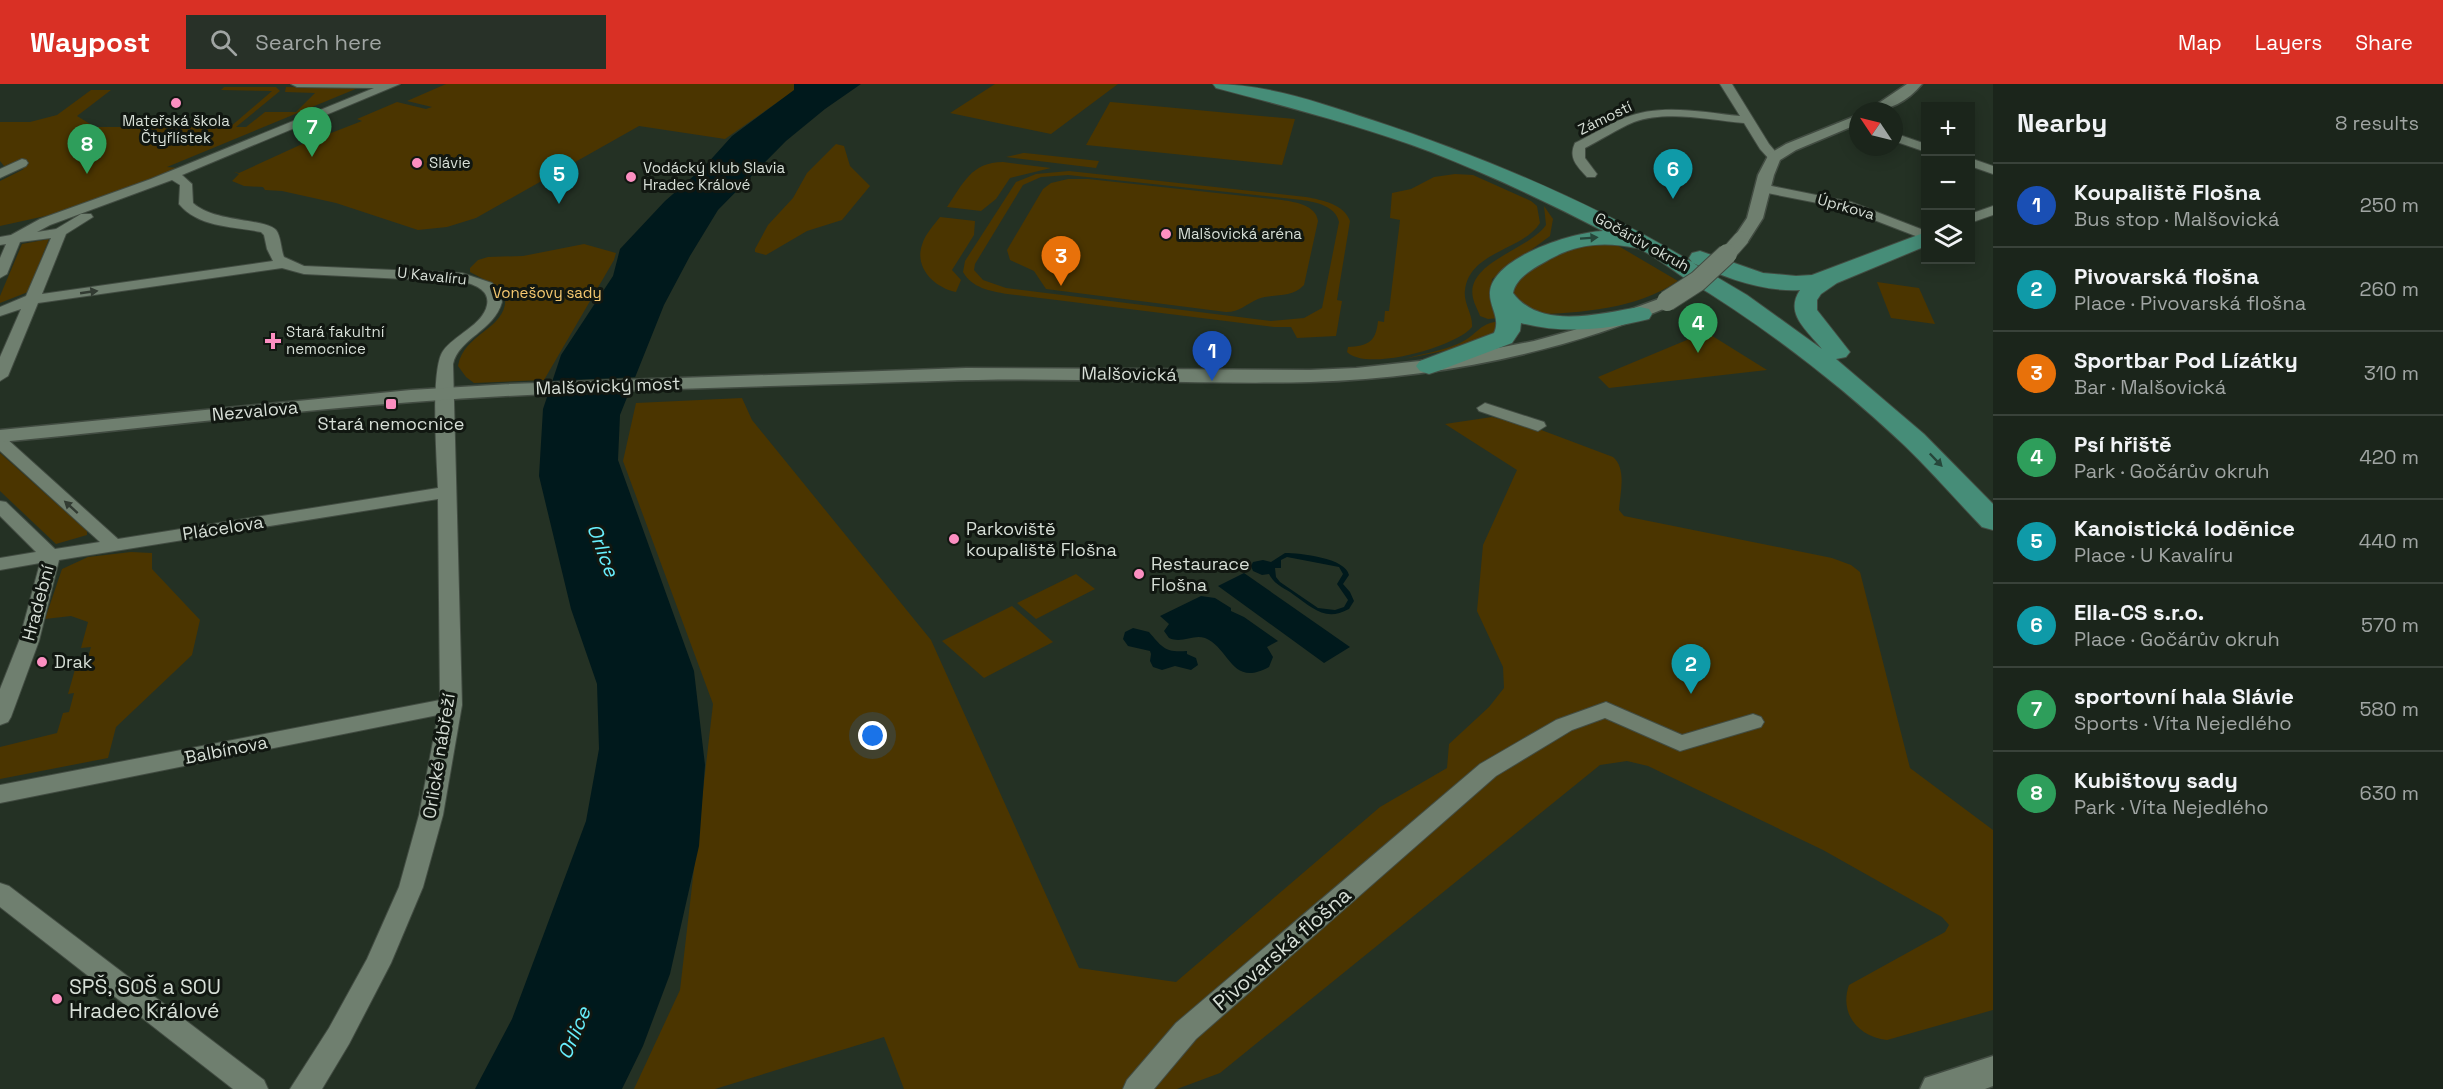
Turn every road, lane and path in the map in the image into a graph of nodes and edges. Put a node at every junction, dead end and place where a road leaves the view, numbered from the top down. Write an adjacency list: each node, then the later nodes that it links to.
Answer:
1 (297, 84): 6 (street)
2 (1222, 84): 16 (main road, Gočárův okruh)
3 (1255, 84): 31 (main road, Gočárův okruh)
4 (1726, 84): 8 (street)
5 (1915, 84): 7 (street)
6 (390, 86): 18 (street)
7 (1890, 102)
8 (1747, 120): 12 (street); 19 (street, Zámostí)
9 (1849, 125): 12 (street)
10 (1903, 140): 11 (street)
11 (1921, 146)
12 (1774, 157): 21 (street)
13 (1975, 163): 15 (street)
14 (22, 164): 17 (street)
15 (1993, 170)
16 (1498, 171): 30 (main road); 31 (main road, Gočárův okruh)
17 (0, 174)
18 (174, 174): 20 (street); 32 (street)
19 (1591, 174)
20 (155, 183): 25 (street); 26 (street)
21 (1762, 188): 27 (street, Úprkova); 38 (street, Malšovická, bridge)
22 (1993, 210): 23 (street)
23 (1975, 217)
24 (0, 228): 25 (street)
25 (31, 229): 26 (street); 29 (street)
26 (60, 233): 29 (street); 36 (street)
27 (1921, 235)
28 (1921, 239): 34 (main road)
29 (7, 240): 33 (street)
30 (1535, 258): 31 (main road, one-way to 31); 35 (main road)
31 (1686, 259): 34 (main road); 40 (main road, Gočárův okruh); 53 (main road, Gočárův okruh, one-way to 53)
32 (283, 264): 36 (street, U Kavalíru, one-way to 32); 45 (street, U Kavalíru)
33 (0, 274)
34 (1829, 278): 40 (main road)
35 (1502, 294): 38 (main road); 39 (main road); 41 (main road)
36 (32, 300): 37 (street, U Kavalíru); 42 (street)
37 (0, 312)
38 (1640, 314): 39 (street, Malšovická)
39 (1551, 344): 41 (street, Malšovická)
40 (1838, 352): 50 (main road, Gočárův okruh)
41 (1429, 366): 43 (street, Malšovická)
42 (0, 376)
43 (706, 383): 44 (street, Malšovický most)
44 (510, 390): 45 (street, Nezvalova)
45 (446, 393): 48 (street, Nezvalova); 51 (street, Orlické nábřeží)
46 (1485, 408): 47 (street)
47 (1538, 426)
48 (0, 436)
49 (0, 442): 54 (street, one-way to 49)
50 (1993, 491)
51 (446, 492): 54 (street, Plácelova); 57 (street, Orlické nábřeží)
52 (0, 506): 55 (street, Hradební)
53 (1993, 521)
54 (115, 546): 55 (street, Plácelova)
55 (51, 556): 56 (street, Plácelova); 58 (street, Hradební)
56 (0, 564)
57 (451, 705): 60 (street, Balbínova); 64 (street, Orlické nábřeží)
58 (0, 717)
59 (1753, 722): 65 (street, Pivovarská flošna)
60 (0, 794)
61 (0, 892): 63 (street)
62 (1993, 1071): 66 (street)
63 (254, 1089)
64 (304, 1089)
65 (1137, 1089)
66 (1937, 1089)

